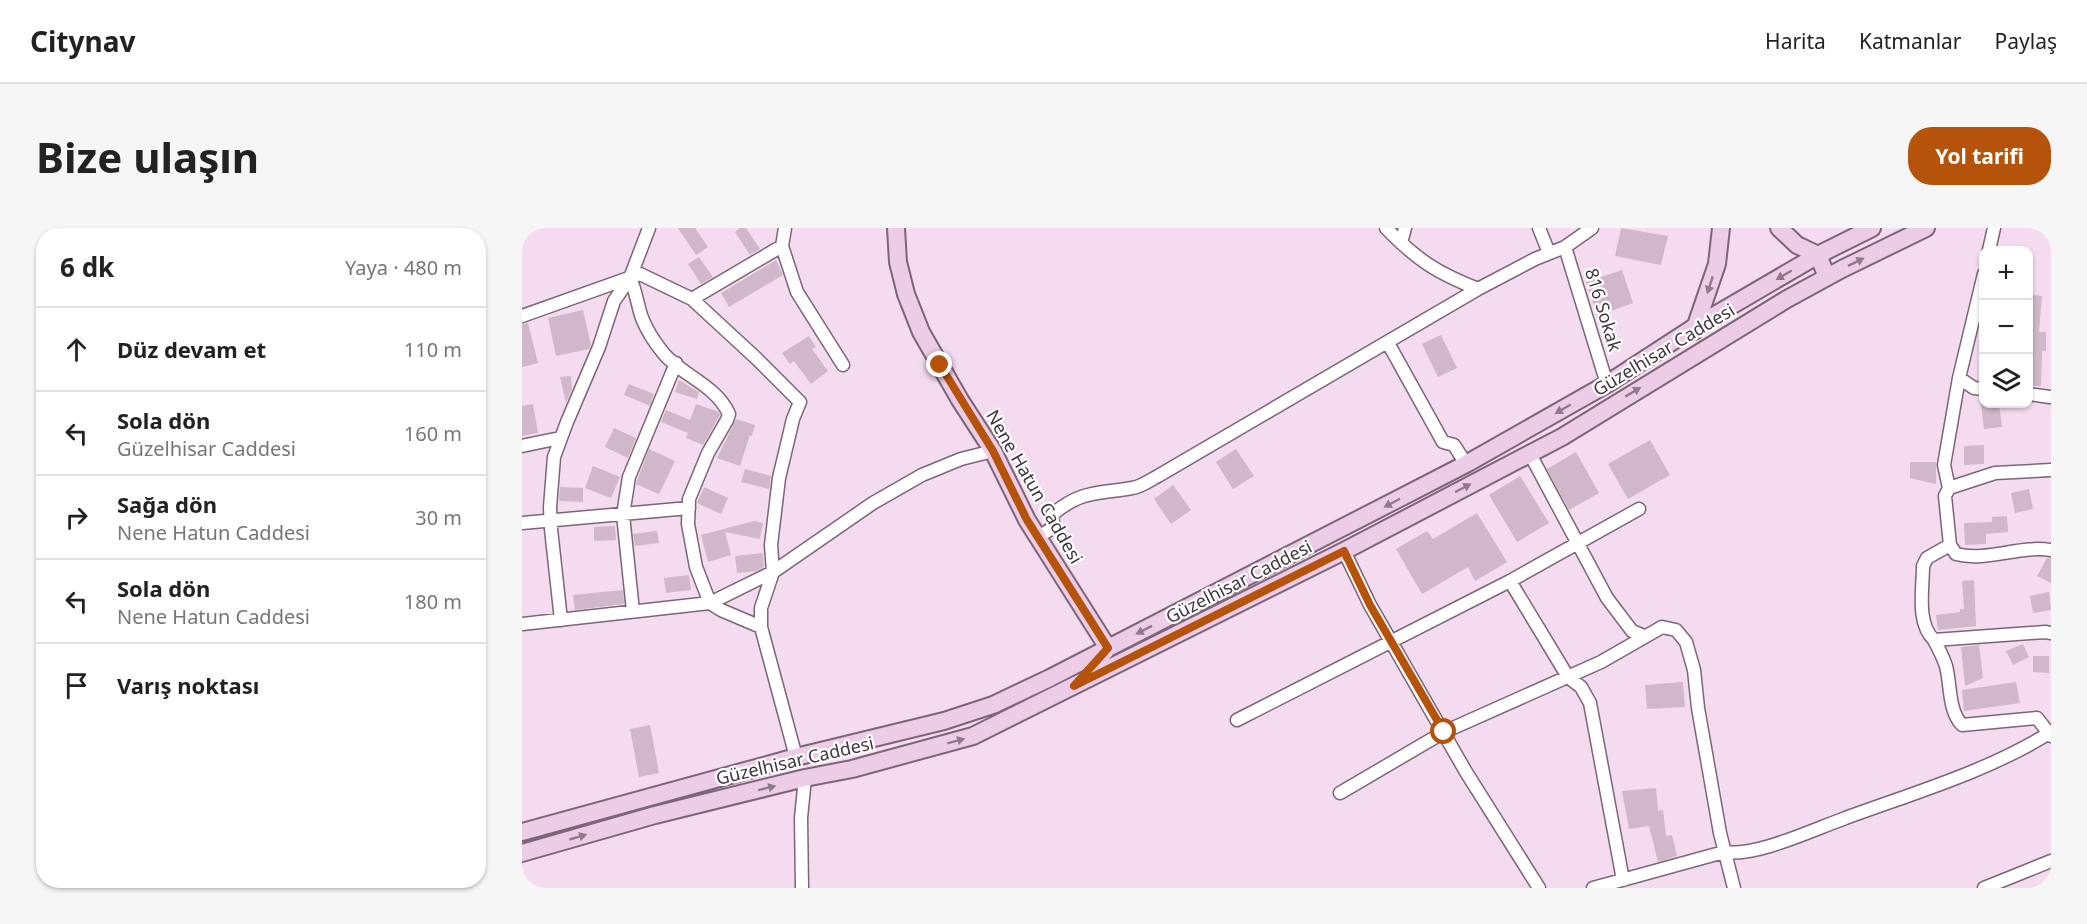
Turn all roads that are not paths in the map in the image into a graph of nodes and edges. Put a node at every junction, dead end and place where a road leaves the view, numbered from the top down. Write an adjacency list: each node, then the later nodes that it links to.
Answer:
1 (649, 228): 20 (street)
2 (785, 228): 14 (street)
3 (896, 228): 37 (street, Nene Hatun Caddesi)
4 (1386, 228): 13 (street)
5 (1406, 228): 13 (street)
6 (1539, 228): 17 (street)
7 (1592, 228): 16 (street)
8 (1721, 228): 25 (street, one-way to 25)
9 (1779, 228): 18 (street)
10 (1872, 228): 18 (street, Güzelhisar Caddesi)
11 (1926, 228): 19 (street, Güzelhisar Caddesi, one-way to 11)
12 (1994, 228): 15 (street)
13 (1401, 243): 21 (street)
14 (782, 246): 23 (street); 29 (street)
15 (1990, 246)
16 (1565, 247): 17 (street); 31 (street, 816 Sokak)
17 (1549, 253): 21 (street)
18 (1818, 255): 19 (street); 25 (street, Güzelhisar Caddesi, one-way to 25)
19 (1827, 277): 27 (street, Güzelhisar Caddesi)
20 (630, 278): 23 (street); 24 (street); 28 (street); 35 (street)
21 (1478, 289): 26 (street)
22 (1979, 291): 30 (street)
23 (692, 299): 52 (street)
24 (522, 316)
25 (1693, 328): 27 (street); 31 (street, Güzelhisar Caddesi)
26 (1388, 343): 39 (street); 47 (street)
27 (1697, 353): 38 (street, Güzelhisar Caddesi, one-way to 27)
28 (676, 363): 42 (street); 44 (street)
29 (843, 366)
30 (1959, 378): 32 (street); 41 (street)
31 (1607, 384): 39 (street, Güzelhisar Caddesi, one-way to 39)
32 (1979, 389)
33 (2033, 395): 34 (street)
34 (2050, 397)
35 (561, 438): 36 (street); 45 (street)
36 (522, 446)
37 (993, 451): 47 (street, Nene Hatun Caddesi); 52 (street)
38 (1530, 454): 48 (street); 51 (street, Güzelhisar Caddesi, one-way to 38)
39 (1466, 464): 63 (street, Güzelhisar Caddesi, one-way to 63)
40 (2051, 470): 41 (street)
41 (1949, 488): 49 (street)
42 (689, 508): 44 (street); 54 (street)
43 (1639, 509): 48 (street)
44 (623, 515): 45 (street); 55 (street)
45 (550, 520): 46 (street); 56 (street)
46 (522, 523)
47 (1038, 537): 63 (street, Nene Hatun Caddesi)
48 (1578, 543): 53 (street); 60 (street)
49 (1950, 545): 50 (street); 61 (street)
50 (2051, 550)
51 (1344, 551): 62 (street); 65 (street, Güzelhisar Caddesi)
52 (772, 572): 54 (street); 58 (street)
53 (1510, 581): 62 (street); 64 (street)
54 (710, 603): 55 (street); 58 (street)
55 (633, 611): 56 (street)
56 (561, 620): 57 (street)
57 (522, 624)
58 (762, 627): 69 (street)
59 (2051, 633): 61 (street)
60 (1644, 636): 64 (street); 73 (street)
61 (1934, 640): 68 (street)
62 (1391, 641): 66 (street); 67 (street)
63 (1108, 648): 65 (street); 69 (street, Güzelhisar Caddesi)
64 (1568, 677): 67 (street); 76 (street)
65 (1074, 686): 70 (street, Güzelhisar Caddesi, one-way to 65)
66 (1237, 720)
67 (1444, 732): 71 (street); 78 (street)
68 (2051, 734): 73 (street)
69 (796, 757): 72 (street, Güzelhisar Caddesi)
70 (806, 778): 74 (street, Güzelhisar Caddesi, one-way to 70); 77 (street)
71 (1340, 793)
72 (522, 832)
73 (1725, 852): 76 (street); 80 (street)
74 (522, 854)
75 (2051, 861): 81 (street)
76 (1623, 880): 79 (street)
77 (802, 888)
78 (1539, 888)
79 (1593, 888)
80 (1734, 888)
81 (1984, 888)

